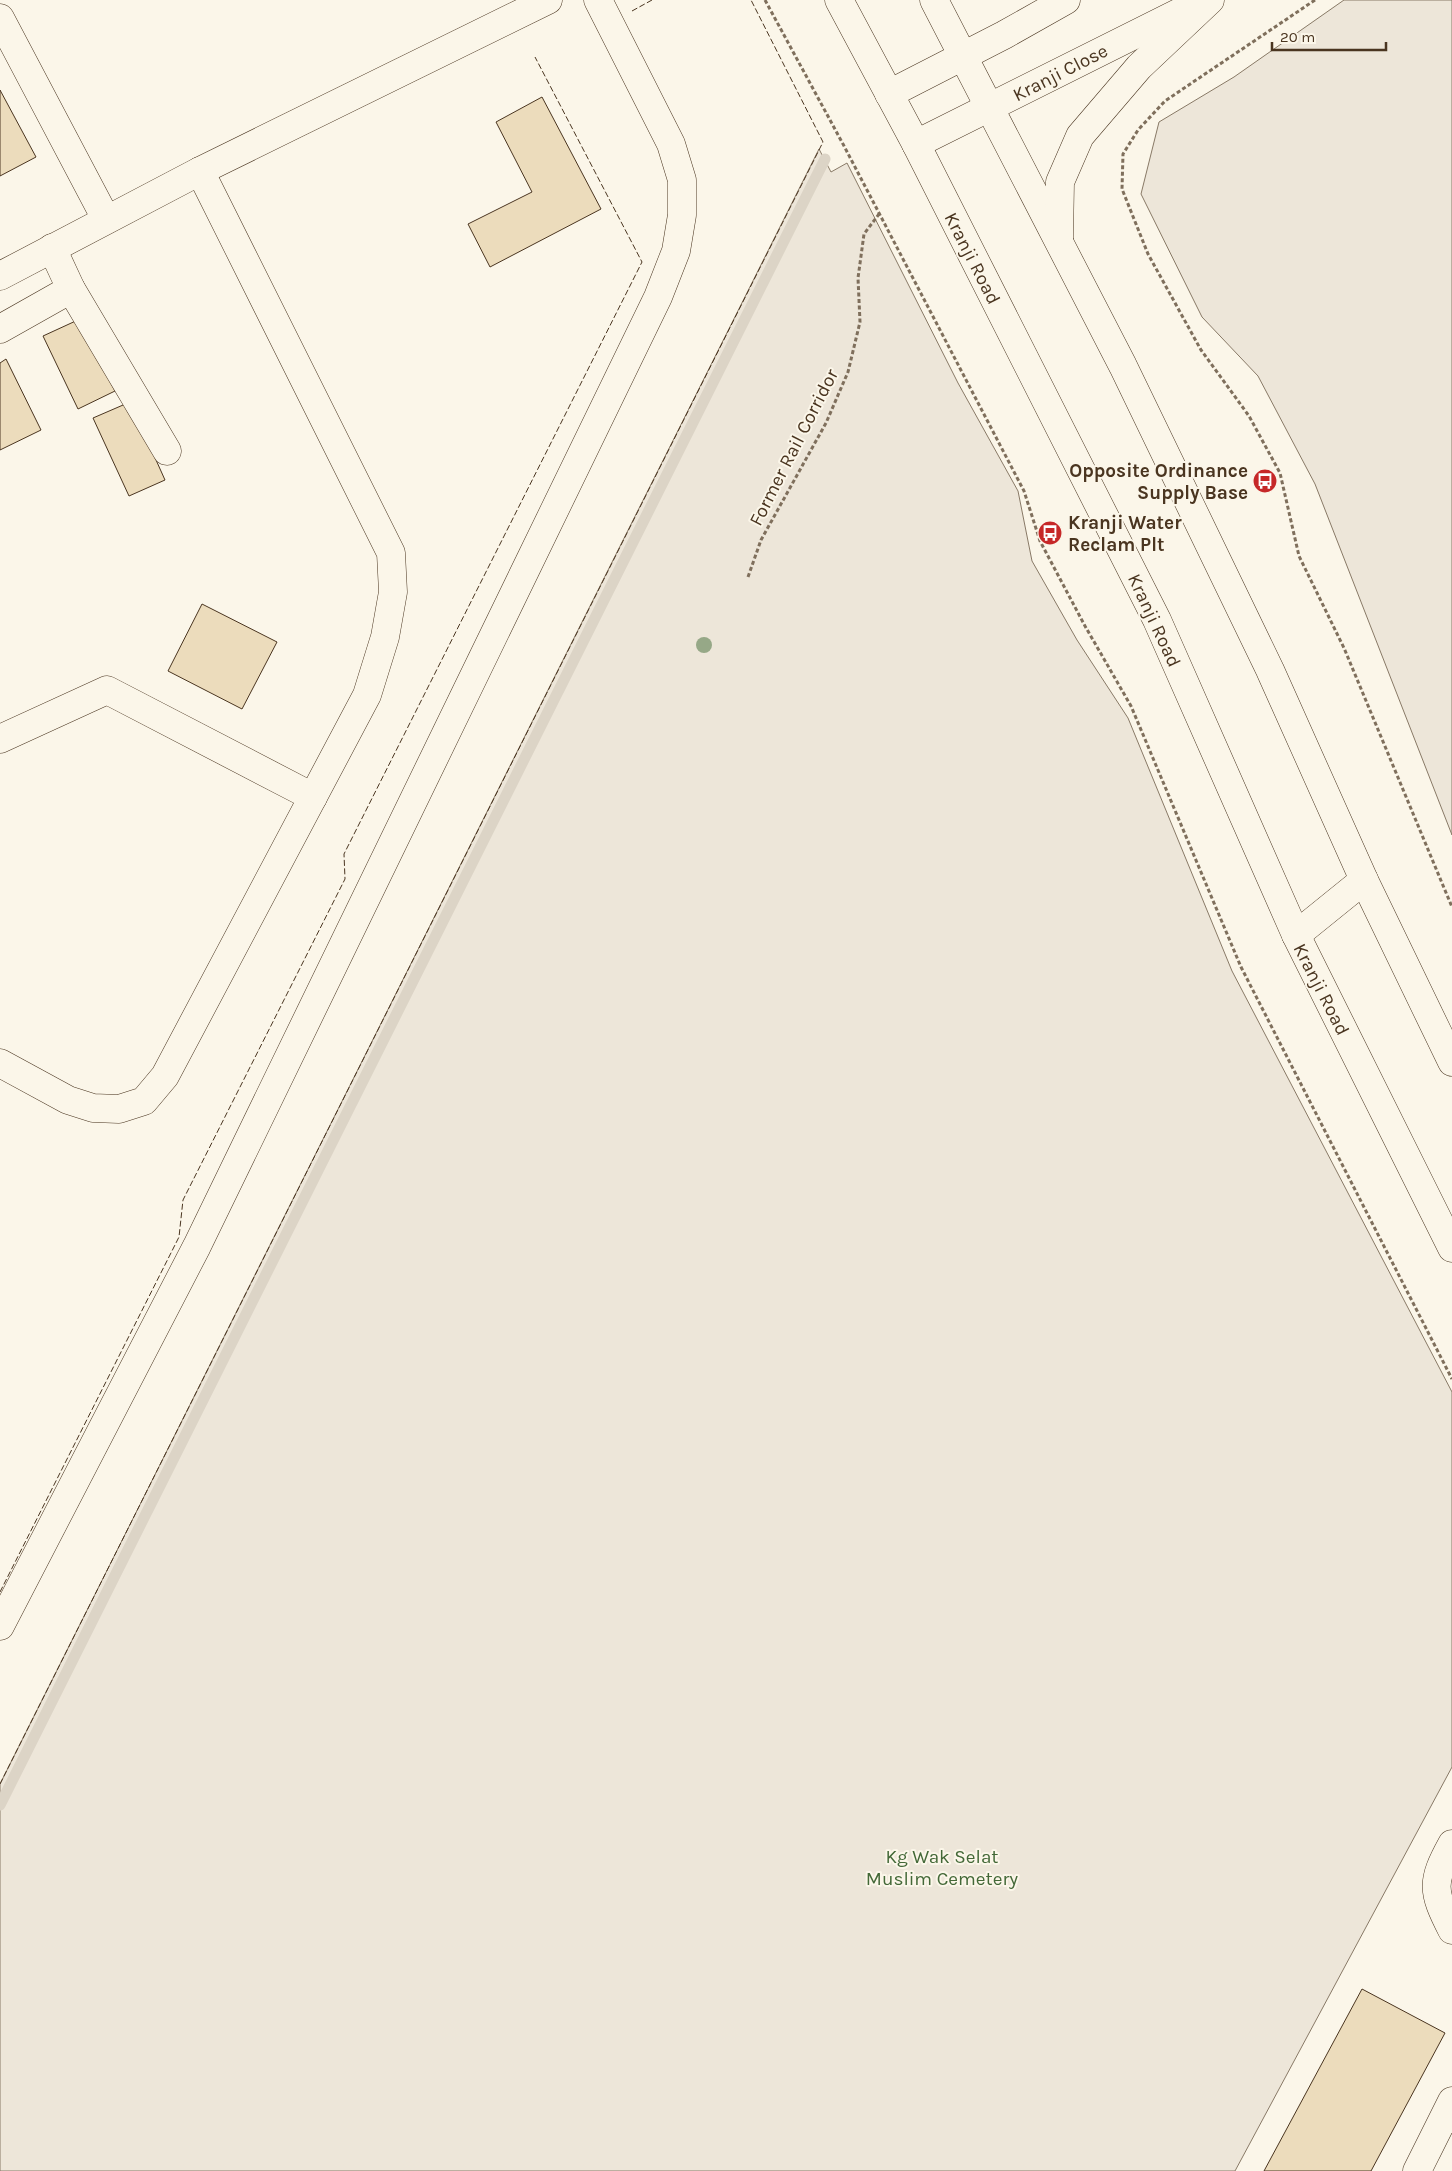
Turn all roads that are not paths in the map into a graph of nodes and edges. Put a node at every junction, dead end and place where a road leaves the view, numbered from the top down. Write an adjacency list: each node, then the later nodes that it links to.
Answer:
1 (548, 0): 13 (main road)
2 (598, 0): 28 (main road)
3 (840, 0): 10 (main road, Kranji Road)
4 (934, 0): 9 (main road)
5 (1066, 0): 9 (main road)
6 (1204, 0): 11 (main road, Kranji Close)
7 (1210, 0): 15 (main road)
8 (0, 18): 14 (main road)
9 (962, 57): 10 (main road); 11 (main road)
10 (889, 94): 12 (main road, Kranji Road)
11 (988, 108): 12 (main road, Kranji Close); 15 (main road)
12 (916, 144): 24 (main road, Kranji Road)
13 (200, 170): 14 (main road); 22 (main road)
14 (106, 219): 16 (main road)
15 (1060, 245): 23 (main road)
16 (52, 248): 17 (main road); 18 (main road)
17 (0, 276)
18 (70, 289): 19 (main road); 20 (main road)
19 (0, 329)
20 (167, 451)
21 (0, 739): 22 (main road)
22 (313, 797): 26 (main road)
23 (1364, 880): 24 (main road); 25 (main road)
24 (1296, 935): 27 (main road, Kranji Road)
25 (1452, 1062)
26 (0, 1063)
27 (1452, 1248)
28 (0, 1626)
29 (1452, 1844): 30 (main road)
30 (1452, 1930)
31 (1452, 2102): 32 (main road)
32 (1417, 2171)

